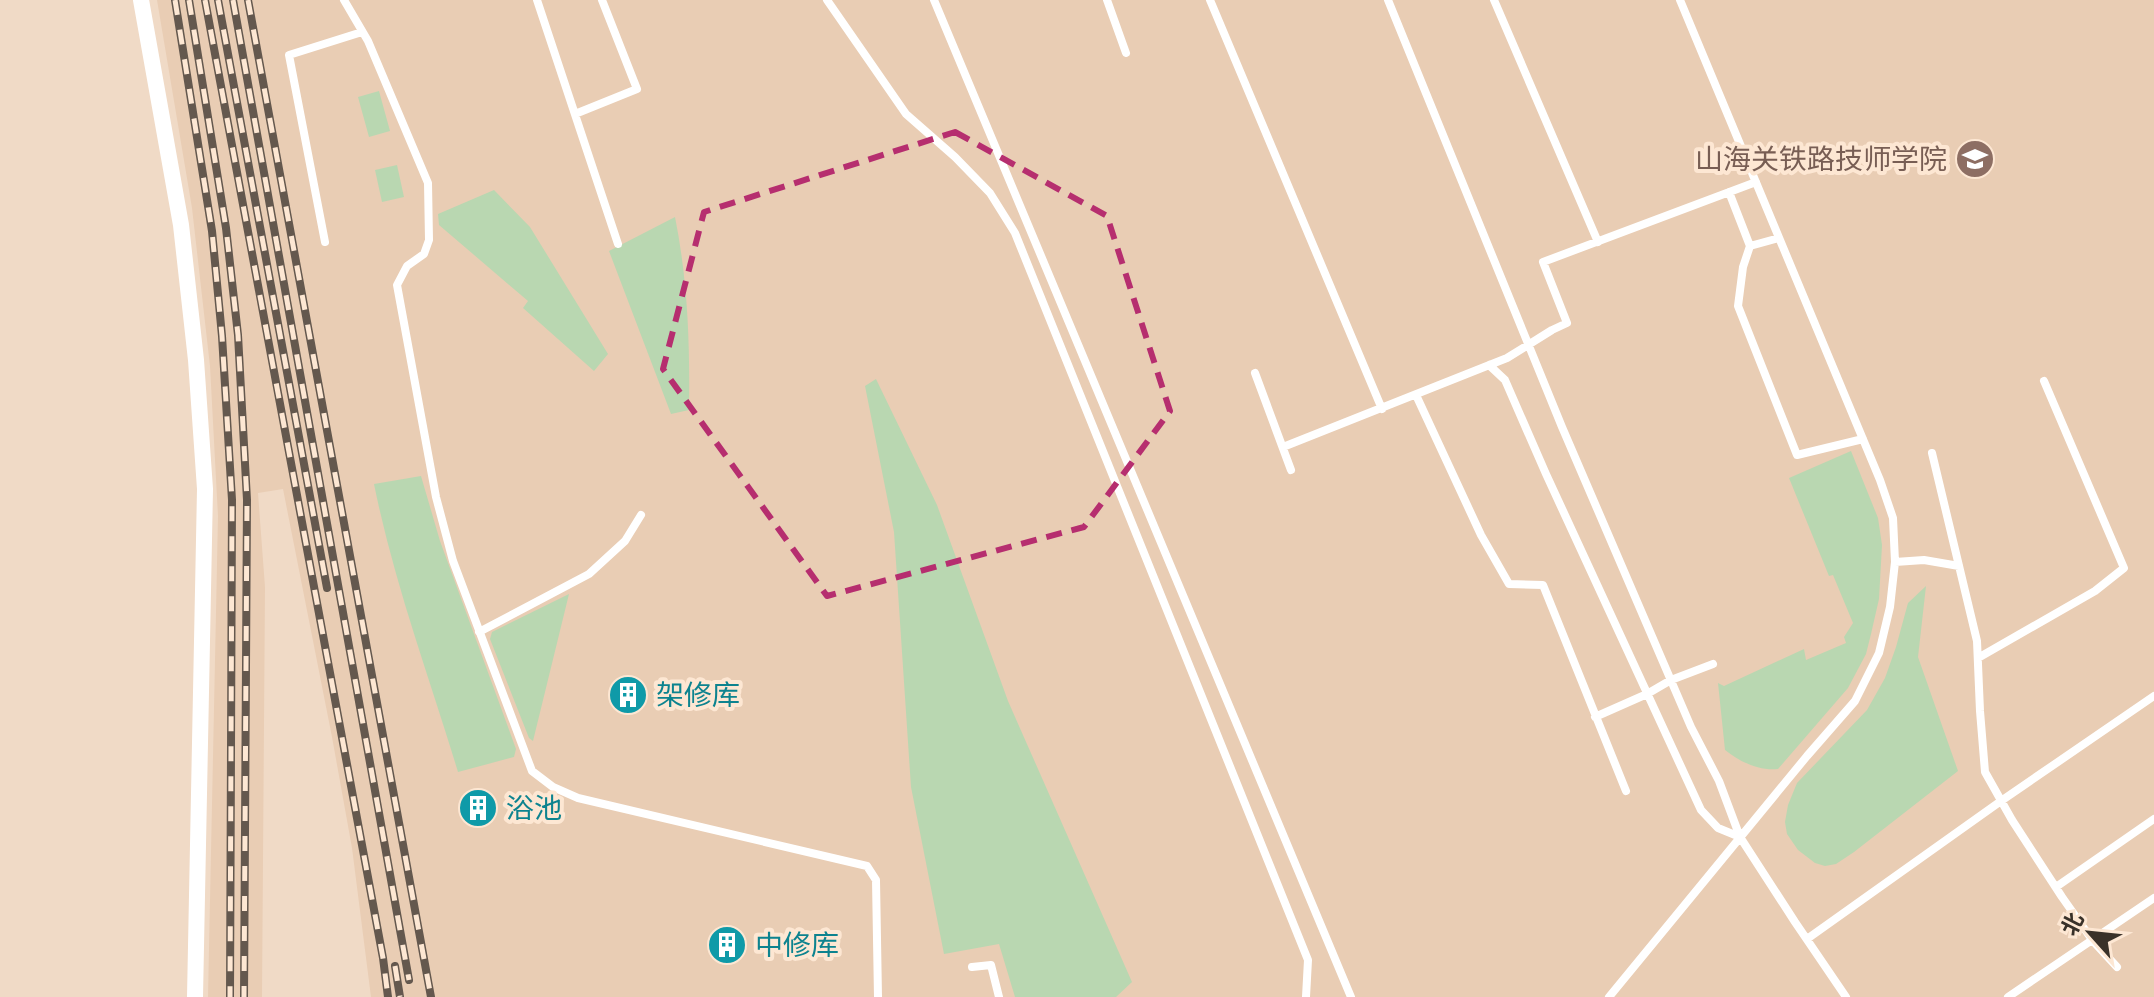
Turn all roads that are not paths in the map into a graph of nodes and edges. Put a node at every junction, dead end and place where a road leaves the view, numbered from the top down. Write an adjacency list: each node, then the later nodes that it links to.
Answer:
1 (141, 0): 52 (street)
2 (344, 0): 12 (lane)
3 (537, 0): 14 (lane)
4 (602, 0): 14 (lane)
5 (827, 0): 55 (lane)
6 (934, 0): 56 (lane)
7 (1107, 0): 13 (lane)
8 (1210, 0): 27 (lane)
9 (1388, 0): 22 (lane)
10 (1494, 0): 19 (lane)
11 (1680, 0): 15 (lane)
12 (362, 32): 18 (lane); 35 (lane)
13 (1126, 53)
14 (575, 114): 20 (lane)
15 (1756, 182): 16 (lane); 17 (lane)
16 (1729, 192): 19 (lane); 21 (lane)
17 (1779, 238): 21 (lane); 28 (lane)
18 (325, 242)
19 (1598, 242): 22 (lane)
20 (618, 244)
21 (1750, 246): 28 (lane)
22 (1529, 344): 23 (lane); 38 (lane)
23 (1489, 365): 26 (lane); 39 (lane)
24 (1255, 373): 29 (lane)
25 (2044, 381): 36 (lane)
26 (1416, 395): 27 (lane); 41 (lane)
27 (1382, 409): 29 (lane)
28 (1863, 439): 33 (lane)
29 (1283, 447): 31 (lane)
30 (1932, 453): 34 (lane)
31 (1291, 470)
32 (641, 515): 35 (lane)
33 (1895, 562): 34 (lane); 45 (lane)
34 (1959, 566): 36 (lane)
35 (479, 632): 53 (lane)
36 (1978, 658): 43 (lane)
37 (1713, 664): 38 (lane)
38 (1671, 680): 39 (lane); 45 (lane)
39 (1647, 694): 41 (lane); 45 (lane)
40 (2154, 696): 43 (lane)
41 (1595, 717): 42 (lane)
42 (1626, 791)
43 (2001, 801): 46 (lane); 48 (lane)
44 (2154, 819): 46 (lane)
45 (1740, 837): 48 (lane); 57 (lane)
46 (2056, 887): 49 (lane)
47 (2154, 898): 49 (lane)
48 (1807, 939): 58 (lane)
49 (2093, 941): 51 (lane); 59 (lane)
50 (972, 967): 54 (lane)
51 (2117, 967)
52 (195, 997)
53 (878, 997)
54 (999, 997)
55 (1306, 997)
56 (1351, 997)
57 (1609, 997)
58 (1846, 997)
59 (2008, 997)

